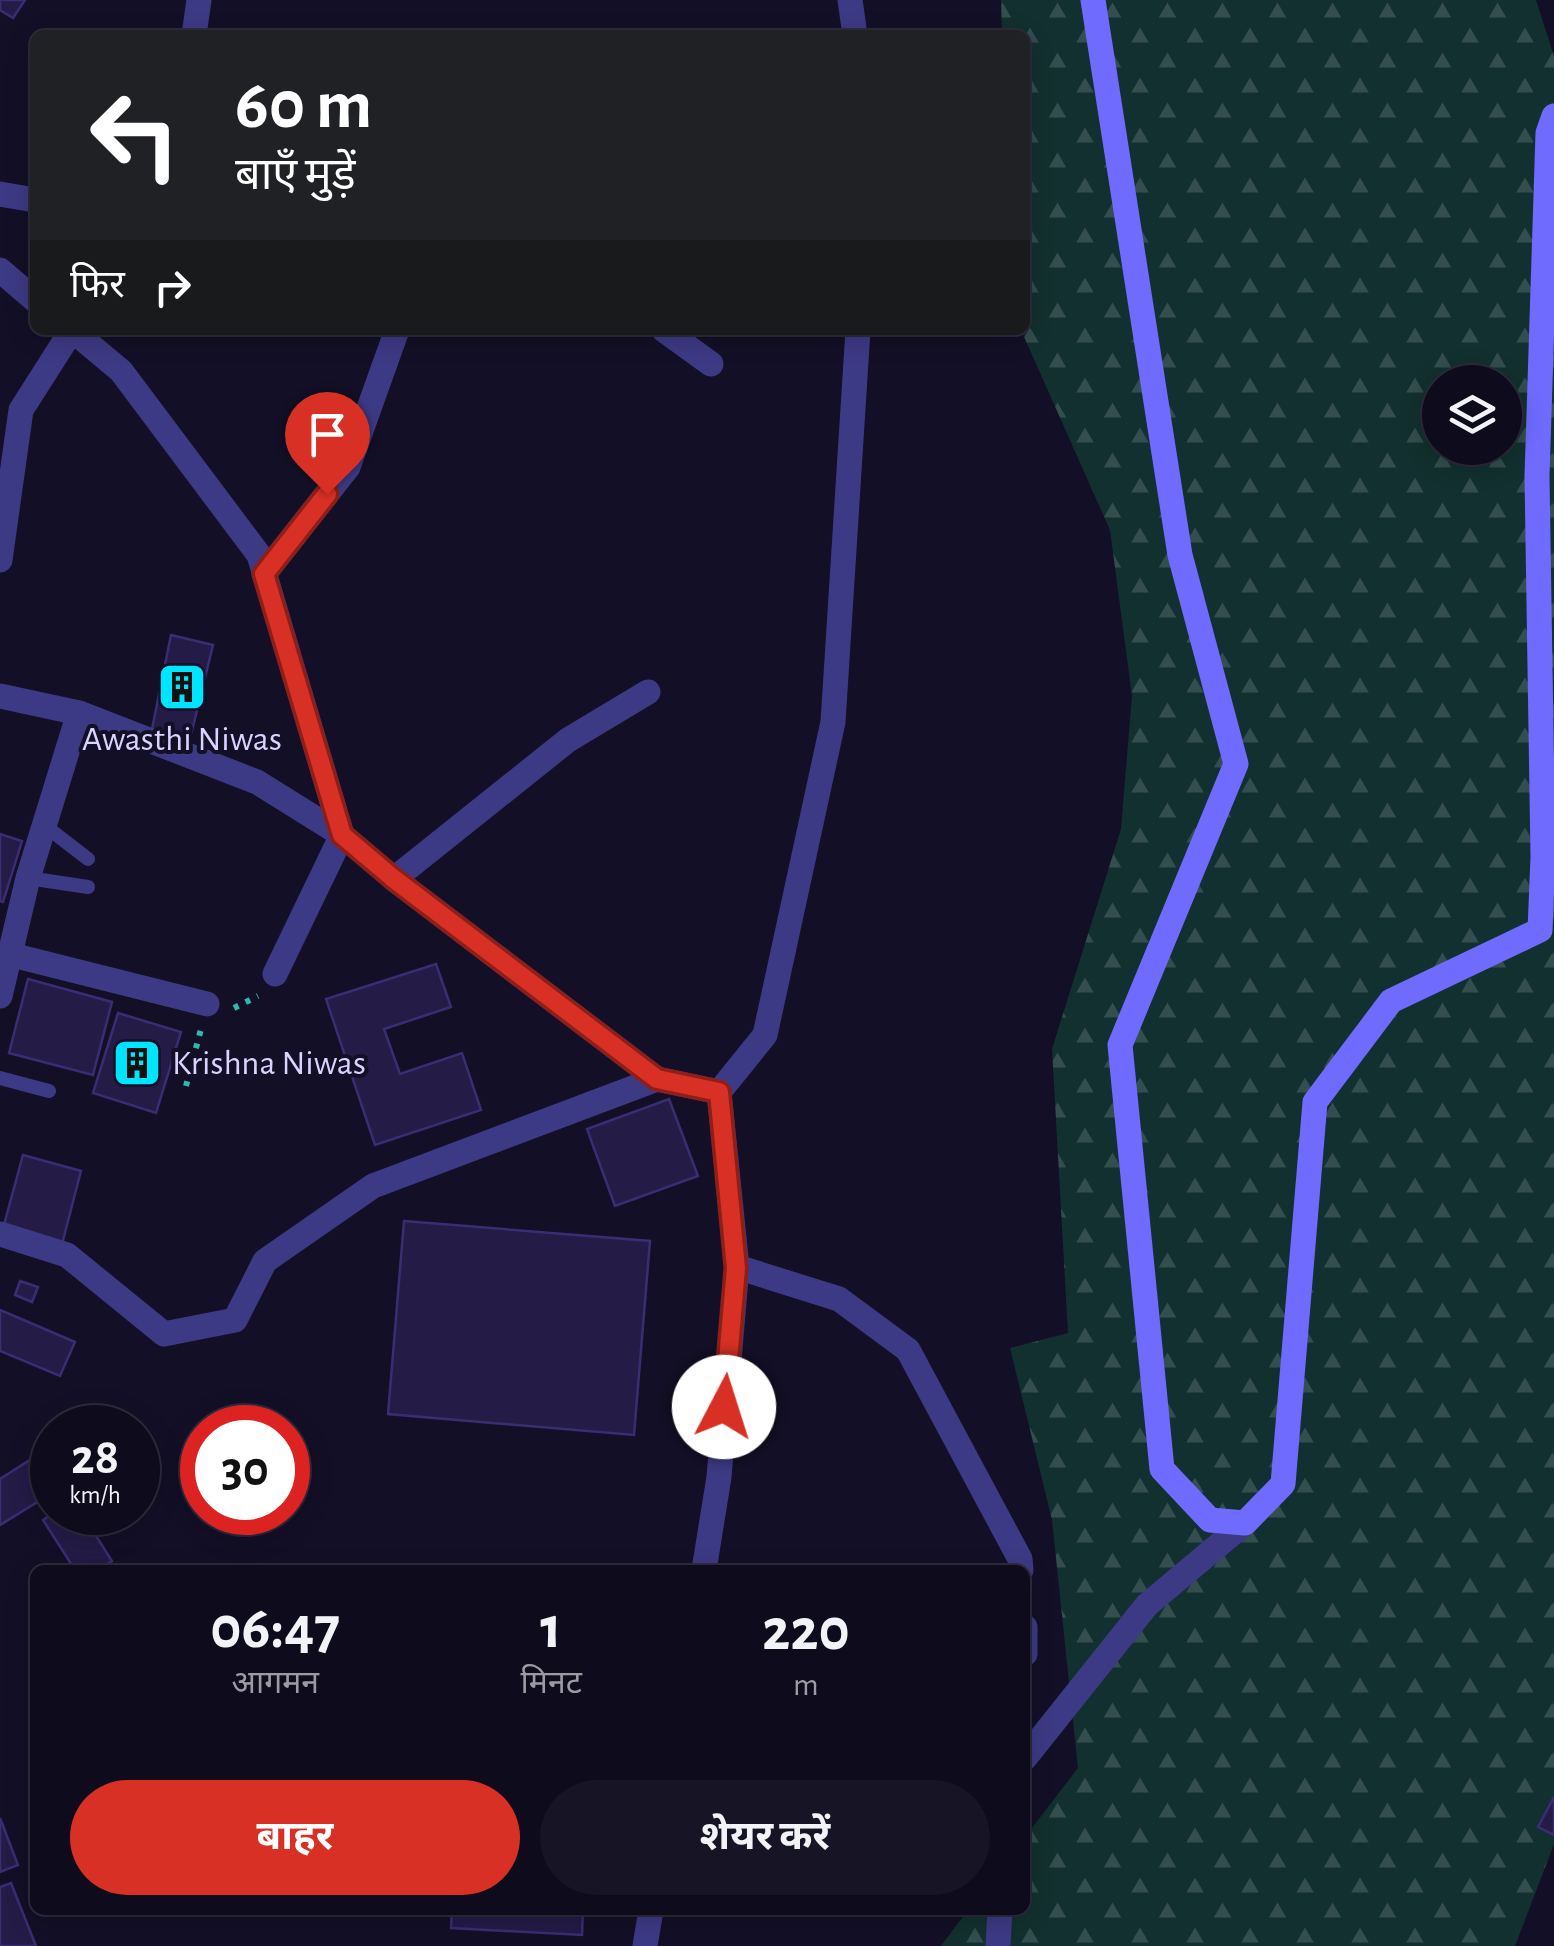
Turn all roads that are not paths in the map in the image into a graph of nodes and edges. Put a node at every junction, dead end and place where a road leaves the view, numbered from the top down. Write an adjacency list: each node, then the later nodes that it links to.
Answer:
1 (199, 0): 4 (street)
2 (850, 0): 5 (street)
3 (1093, 0): 38 (street)
4 (195, 30)
5 (855, 30)
6 (1554, 116): 38 (street)
7 (0, 194): 8 (street)
8 (30, 199)
9 (0, 270): 10 (street)
10 (30, 296)
11 (69, 335): 17 (street)
12 (78, 335): 18 (street)
13 (395, 335): 18 (street)
14 (671, 335): 16 (street)
15 (858, 335): 35 (street)
16 (712, 364)
17 (0, 560)
18 (264, 574): 23 (street)
19 (648, 692): 26 (street)
20 (0, 696): 21 (street)
21 (79, 713): 22 (street); 23 (street)
22 (44, 825): 24 (lane); 25 (street)
23 (342, 835): 26 (street); 29 (street)
24 (88, 859)
25 (28, 878): 27 (lane); 28 (street)
26 (394, 879): 33 (street)
27 (88, 888)
28 (12, 955): 30 (street); 31 (street)
29 (275, 974)
30 (0, 996)
31 (208, 1004)
32 (0, 1078): 34 (lane)
33 (657, 1079): 35 (street); 36 (street)
34 (49, 1091)
35 (719, 1092): 37 (street)
36 (0, 1234)
37 (736, 1268): 39 (street); 40 (street)
38 (1244, 1523): 41 (street)
39 (705, 1565)
40 (1021, 1565)
41 (1030, 1752)
42 (650, 1915): 44 (street)
43 (1000, 1915): 45 (street)
44 (645, 1946)
45 (998, 1946)

